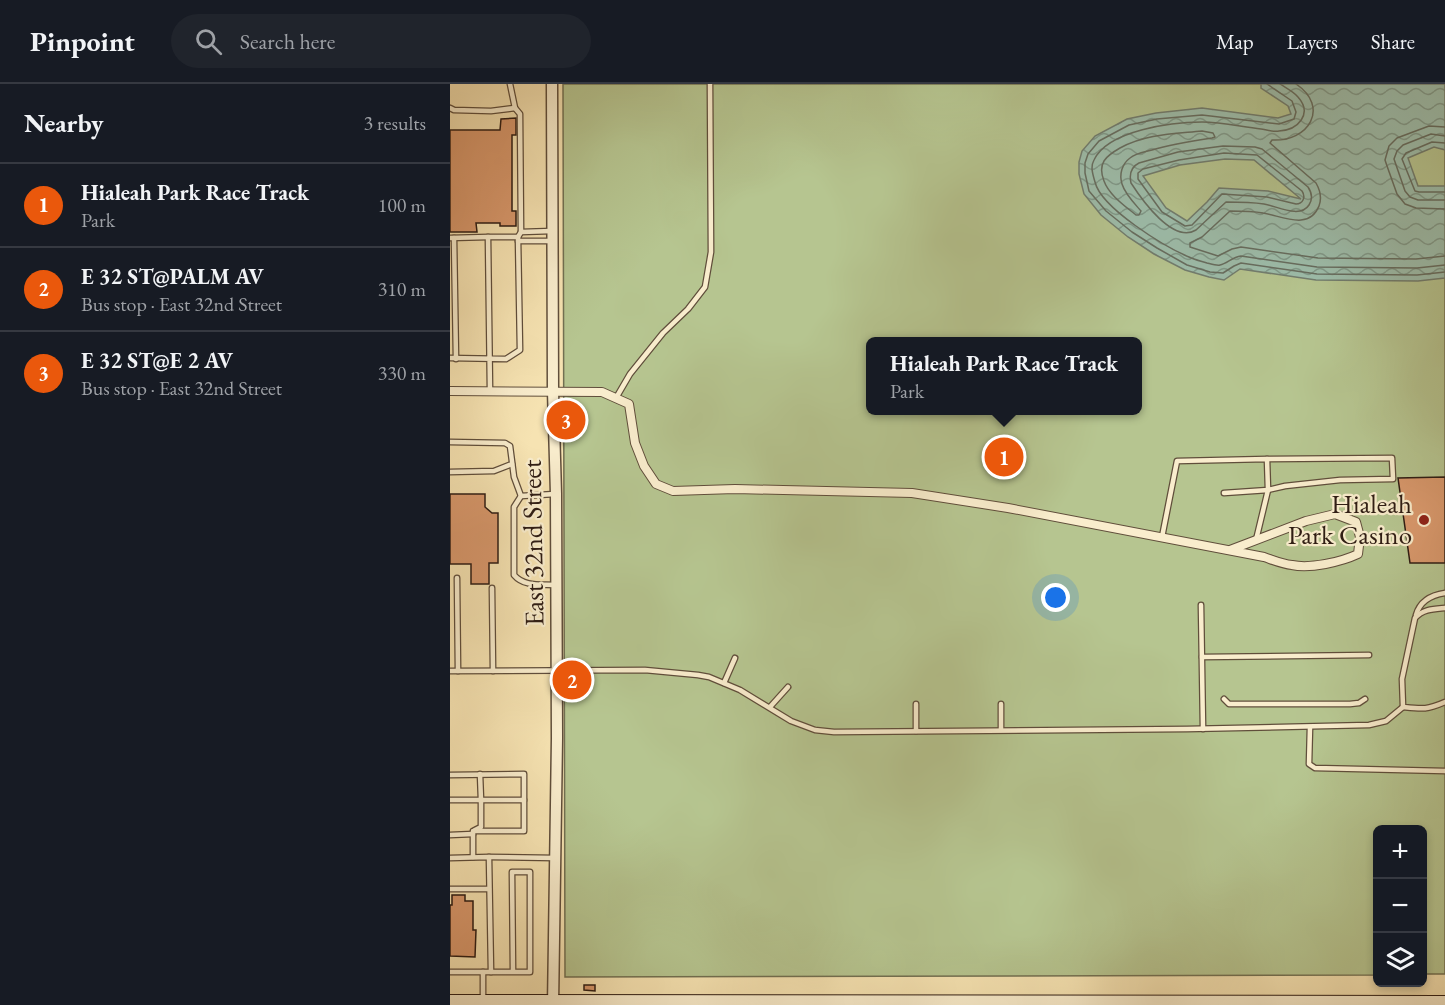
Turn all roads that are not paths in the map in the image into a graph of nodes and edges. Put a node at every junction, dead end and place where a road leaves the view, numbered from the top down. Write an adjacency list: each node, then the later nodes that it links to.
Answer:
1 (510, 84): 5 (lane)
2 (552, 84): 7 (street, East 32nd Street)
3 (710, 84): 15 (lane)
4 (450, 108): 5 (lane)
5 (515, 108): 6 (lane)
6 (519, 236): 7 (lane); 7 (lane); 8 (lane); 11 (lane)
7 (552, 236): 14 (street, East 32nd Street)
8 (488, 237): 9 (lane); 11 (lane)
9 (452, 238): 10 (lane)
10 (453, 358): 11 (lane)
11 (490, 359): 13 (lane)
12 (450, 391): 13 (street)
13 (490, 391): 14 (street)
14 (553, 391): 15 (street); 22 (street, East 32nd Street)
15 (616, 398): 24 (street)
16 (450, 442): 18 (lane)
17 (1267, 459): 20 (lane); 20 (lane); 24 (lane)
18 (512, 464): 19 (lane); 23 (lane)
19 (450, 472)
20 (1268, 490): 21 (lane); 25 (lane)
21 (1224, 493)
22 (556, 494): 23 (lane); 28 (street, East 32nd Street)
23 (521, 496): 28 (lane)
24 (1162, 537): 26 (street)
25 (1256, 540): 26 (street); 26 (street)
26 (1230, 550)
27 (457, 578): 39 (lane)
28 (556, 585): 37 (street, East 32nd Street)
29 (492, 588): 40 (lane)
30 (1445, 593): 33 (lane)
31 (1201, 605): 35 (lane)
32 (1445, 608): 33 (lane)
33 (1415, 618): 49 (lane)
34 (1369, 655): 35 (lane)
35 (1202, 657): 51 (lane)
36 (735, 658): 41 (lane)
37 (556, 670): 40 (lane); 41 (lane); 65 (street, East 32nd Street)
38 (450, 671): 39 (lane)
39 (458, 671): 40 (lane)
40 (493, 671)
41 (724, 683): 48 (lane)
42 (788, 687): 48 (lane)
43 (1224, 699): 44 (lane)
44 (1365, 699)
45 (1445, 702): 49 (lane)
46 (916, 704): 53 (lane)
47 (1001, 704): 52 (lane)
48 (770, 707): 53 (lane)
49 (1403, 707): 50 (lane)
50 (1310, 727): 51 (lane); 54 (lane)
51 (1203, 729): 52 (lane)
52 (1001, 730): 53 (lane)
53 (916, 731)
54 (1445, 771)
55 (480, 774): 56 (lane); 58 (lane); 59 (lane)
56 (450, 775)
57 (450, 800): 58 (lane)
58 (481, 800): 59 (lane); 60 (lane)
59 (524, 800): 60 (lane)
60 (473, 833): 61 (lane); 64 (lane)
61 (450, 835)
62 (489, 857): 64 (lane); 65 (lane); 67 (lane)
63 (450, 858): 64 (lane)
64 (473, 858)
65 (555, 858): 75 (street, East 32nd Street)
66 (450, 889): 67 (lane)
67 (489, 889): 70 (lane)
68 (450, 972): 69 (lane)
69 (483, 972): 70 (lane); 73 (lane)
70 (491, 972): 71 (lane)
71 (513, 972): 71 (lane)
72 (450, 1001): 73 (main road)
73 (483, 1001): 75 (main road)
74 (1445, 1002): 87 (main road)
75 (553, 1003): 76 (main road)
76 (714, 1003): 77 (main road)
77 (889, 1003): 78 (main road)
78 (927, 1003): 79 (main road)
79 (958, 1003): 80 (main road)
80 (1045, 1003): 81 (main road)
81 (1079, 1003): 82 (main road)
82 (1101, 1003): 83 (main road)
83 (1147, 1003): 84 (main road)
84 (1202, 1003): 85 (main road)
85 (1301, 1003): 86 (main road)
86 (1359, 1003): 87 (main road)
87 (1387, 1003)

